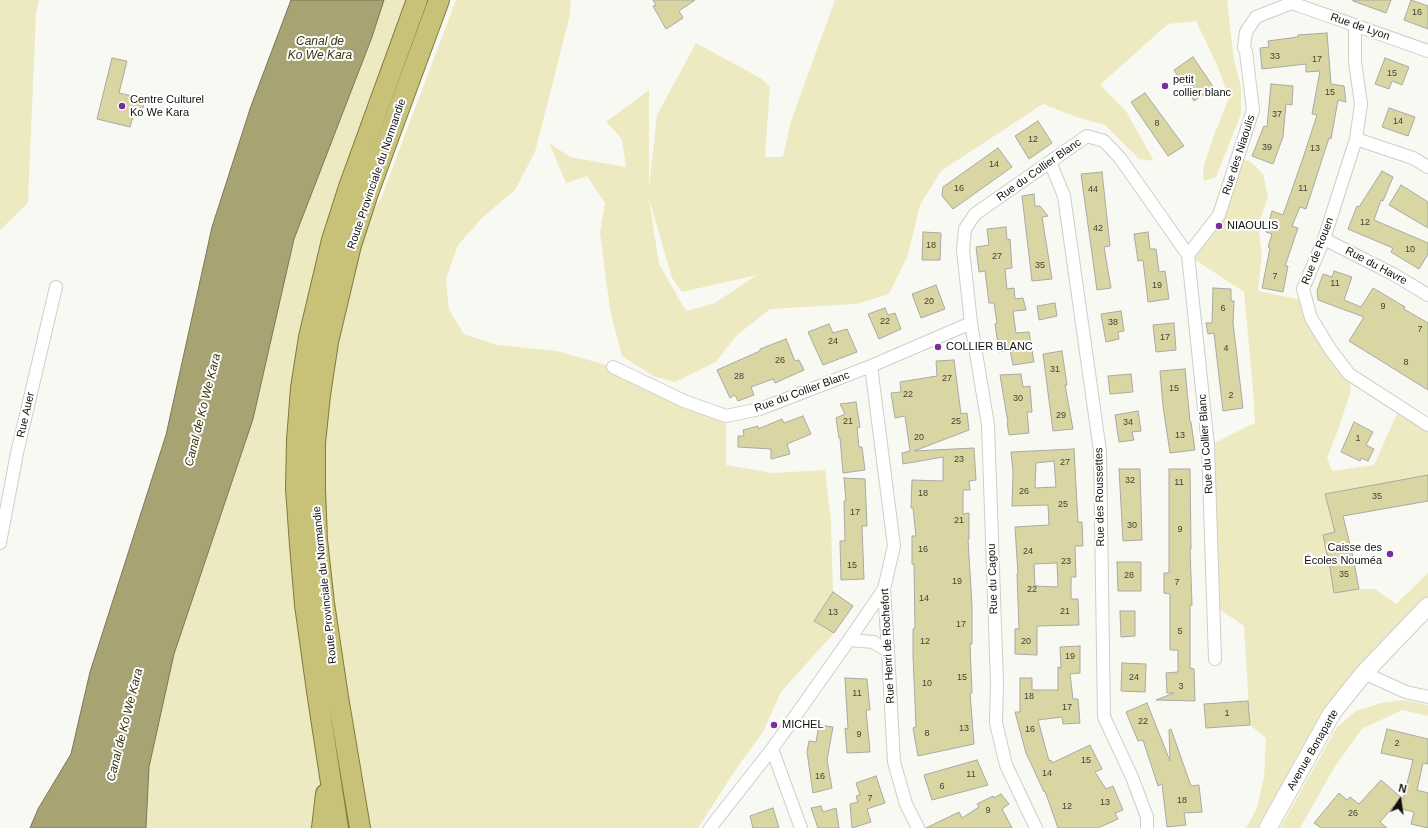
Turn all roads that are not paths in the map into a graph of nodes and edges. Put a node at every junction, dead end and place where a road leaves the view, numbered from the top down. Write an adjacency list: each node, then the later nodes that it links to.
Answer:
1 (417, 0): 26 (highway, Route Provinciale du Normandie)
2 (440, 0): 29 (highway, Route Provinciale du Normandie)
3 (1292, 2): 4 (street, Rue de Lyon); 10 (street, Rue des Niaoulis)
4 (1355, 25): 5 (street, Rue de Lyon); 6 (street, Rue de Rouen)
5 (1428, 51)
6 (1356, 139): 8 (street); 9 (street, Rue de Rouen)
7 (1050, 162): 10 (street, Rue du Collier Blanc); 13 (street, Rue du Collier Blanc); 34 (street, Rue des Roussettes)
8 (1428, 167)
9 (1324, 239): 12 (street, Rue du Havre); 16 (street, Rue de Rouen)
10 (1188, 255): 22 (street, Rue du Collier Blanc)
11 (56, 287): 17 (street, Rue Auer)
12 (1428, 294)
13 (971, 323): 14 (street, Rue du Collier Blanc); 33 (street, Rue du Cagou)
14 (871, 366): 15 (street, Rue du Collier Blanc); 18 (street, Rue Henri de Rochefort)
15 (613, 367)
16 (1428, 425)
17 (0, 543)
18 (884, 589): 20 (street); 21 (street, Rue Henri de Rochefort)
19 (1428, 606): 23 (main road, Avenue Bonaparte)
20 (849, 640): 21 (street); 25 (street)
21 (888, 651): 32 (street, Rue Henri de Rochefort)
22 (1215, 659)
23 (1364, 673): 24 (street); 35 (main road, Avenue Bonaparte)
24 (1428, 697)
25 (772, 749): 30 (street); 31 (street)
26 (328, 771): 27 (highway); 28 (highway, Route Provinciale du Normandie)
27 (322, 828)
28 (338, 828)
29 (360, 828)
30 (710, 828)
31 (801, 828)
32 (918, 828)
33 (1036, 828)
34 (1147, 828)
35 (1268, 828)

